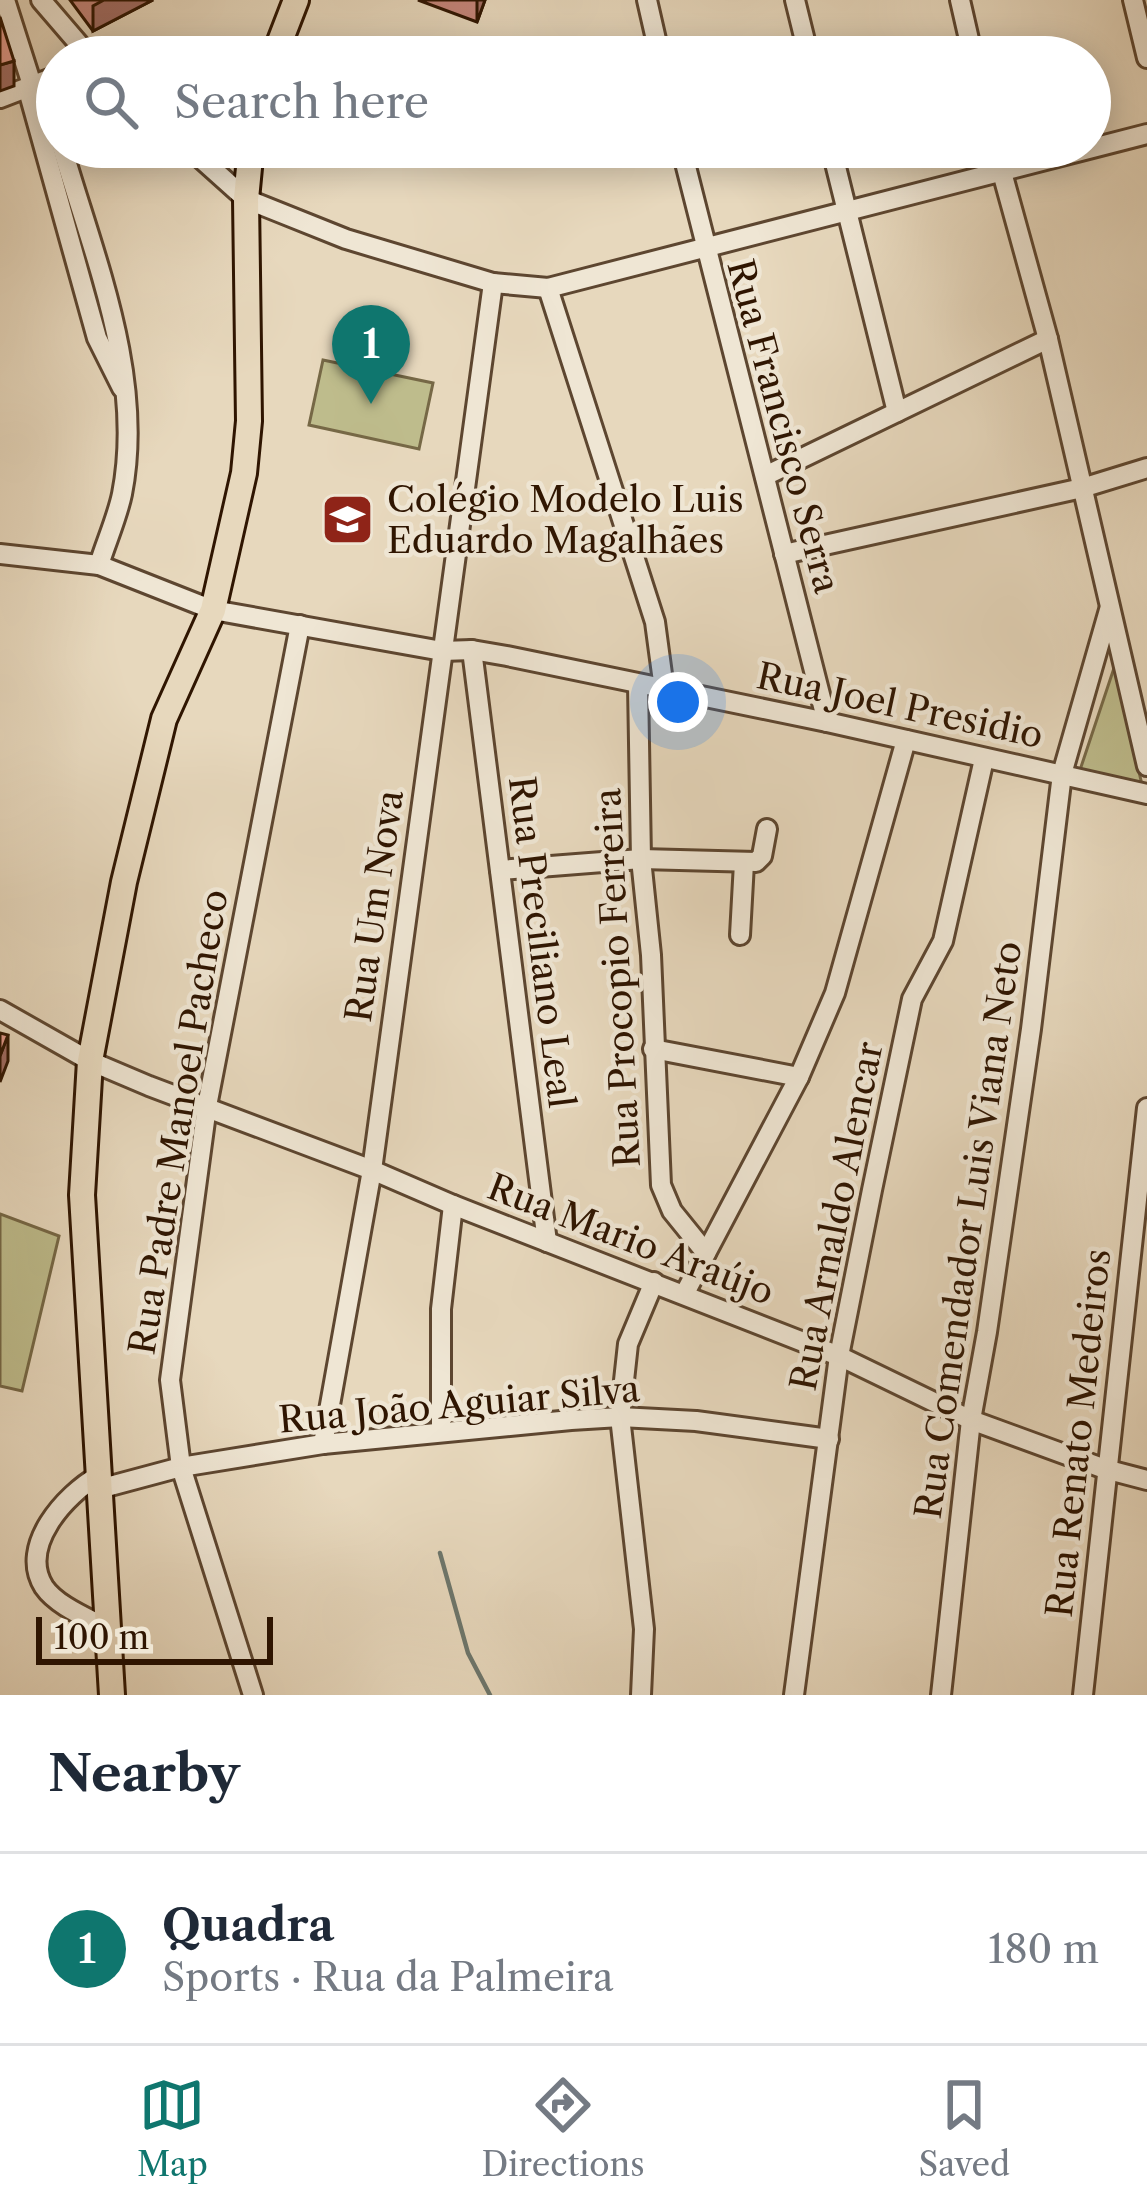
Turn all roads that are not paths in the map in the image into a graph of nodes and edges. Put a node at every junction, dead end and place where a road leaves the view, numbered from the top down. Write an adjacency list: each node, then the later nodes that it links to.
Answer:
1 (5, 0): 14 (street)
2 (41, 0): 8 (street)
3 (296, 0): 9 (main road)
4 (647, 0): 10 (street)
5 (795, 0): 11 (street)
6 (960, 0): 12 (street)
7 (1133, 0): 13 (street)
8 (72, 36)
9 (282, 36)
10 (655, 36)
11 (804, 36)
12 (969, 36)
13 (1147, 58)
14 (36, 72)
15 (36, 86): 16 (street)
16 (0, 98)
17 (1147, 134): 18 (street)
18 (1111, 143)
19 (61, 168): 29 (street)
20 (65, 168): 29 (street)
21 (211, 168): 28 (street)
22 (249, 168): 28 (main road)
23 (686, 168): 31 (street, Rua Francisco Serra)
24 (836, 168): 30 (street)
25 (1000, 168): 27 (street)
26 (1016, 168): 27 (street)
27 (1001, 172): 30 (street); 34 (street)
28 (246, 199): 32 (street); 42 (main road)
29 (71, 210): 41 (street)
30 (848, 213): 31 (street); 35 (street)
31 (704, 249): 33 (street); 37 (street, Rua Francisco Serra)
32 (493, 283): 33 (street); 46 (street, Rua Um Nova)
33 (548, 289): 48 (street)
34 (1048, 339): 35 (street); 38 (street)
35 (897, 412): 37 (street)
36 (1147, 468): 38 (street)
37 (765, 476): 40 (street, Rua Francisco Serra)
38 (1082, 488): 40 (street); 43 (street)
39 (0, 554): 41 (street, Rua Joel Presidio)
40 (784, 554): 49 (street, Rua Francisco Serra)
41 (98, 565): 42 (street, Rua Joel Presidio)
42 (213, 610): 44 (street, Rua Joel Presidio); 62 (main road)
43 (1109, 610): 52 (street); 53 (street, Rua Comendador Luis Viana Neto)
44 (300, 625): 46 (street, Rua Joel Presidio); 64 (street, Rua Padre Manoel Pacheco)
45 (472, 650): 46 (street, Rua Joel Presidio); 47 (street, Rua Joel Presidio); 58 (street, Rua Preciliano Leal)
46 (442, 651): 66 (street, Rua Um Nova)
47 (638, 684): 48 (street, Rua Joel Presidio); 56 (street, Rua Procopio Ferreira)
48 (664, 689): 49 (street, Rua Joel Presidio)
49 (827, 722): 50 (street, Rua Joel Presidio)
50 (906, 740): 51 (street, Rua Joel Presidio); 63 (street)
51 (984, 759): 53 (street, Rua Joel Presidio); 72 (street, Rua Arnaldo Alencar)
52 (1147, 766)
53 (1062, 774): 54 (street, Rua Joel Presidio); 74 (street, Rua Comendador Luis Viana Neto)
54 (1147, 794)
55 (766, 829): 57 (street)
56 (641, 859): 57 (street); 58 (street); 61 (street, Rua Procopio Ferreira)
57 (744, 863): 59 (street)
58 (500, 869): 68 (street, Rua Preciliano Leal)
59 (740, 934)
60 (0, 1010): 62 (street, Rua Mario Araújo)
61 (653, 1048): 63 (street); 69 (street, Rua Procopio Ferreira)
62 (90, 1060): 64 (street, Rua Mario Araújo); 81 (main road)
63 (800, 1077): 69 (street)
64 (207, 1106): 66 (street, Rua Mario Araújo); 78 (street, Rua Padre Manoel Pacheco)
65 (1147, 1108): 79 (street, Rua Renato Medeiros)
66 (372, 1169): 67 (street, Rua Mario Araújo); 77 (street, Rua Um Nova)
67 (453, 1205): 68 (street, Rua Mario Araújo); 75 (street)
68 (547, 1242): 70 (street, Rua Mario Araújo)
69 (706, 1253): 71 (street)
70 (654, 1282): 71 (street, Rua Mario Araújo); 73 (street)
71 (685, 1293): 72 (street, Rua Mario Araújo)
72 (839, 1356): 74 (street, Rua Mario Araújo); 76 (street, Rua Arnaldo Alencar)
73 (620, 1417): 75 (street, Rua João Aguiar Silva); 76 (street, Rua João Aguiar Silva); 85 (street)
74 (970, 1420): 79 (street, Rua Mario Araújo); 87 (street, Rua Comendador Luis Viana Neto)
75 (442, 1432): 77 (street, Rua João Aguiar Silva)
76 (829, 1439): 86 (street, Rua Arnaldo Alencar)
77 (323, 1444): 78 (street, Rua João Aguiar Silva)
78 (181, 1467): 81 (street, Rua João Aguiar Silva); 84 (street, Rua Padre Manoel Pacheco)
79 (1105, 1469): 80 (street, Rua Mario Araújo); 88 (street, Rua Renato Medeiros)
80 (1147, 1480)
81 (98, 1483): 82 (main road); 82 (street)
82 (108, 1629): 83 (main road)
83 (112, 1695)
84 (253, 1695)
85 (641, 1695)
86 (794, 1695)
87 (940, 1695)
88 (1083, 1695)

